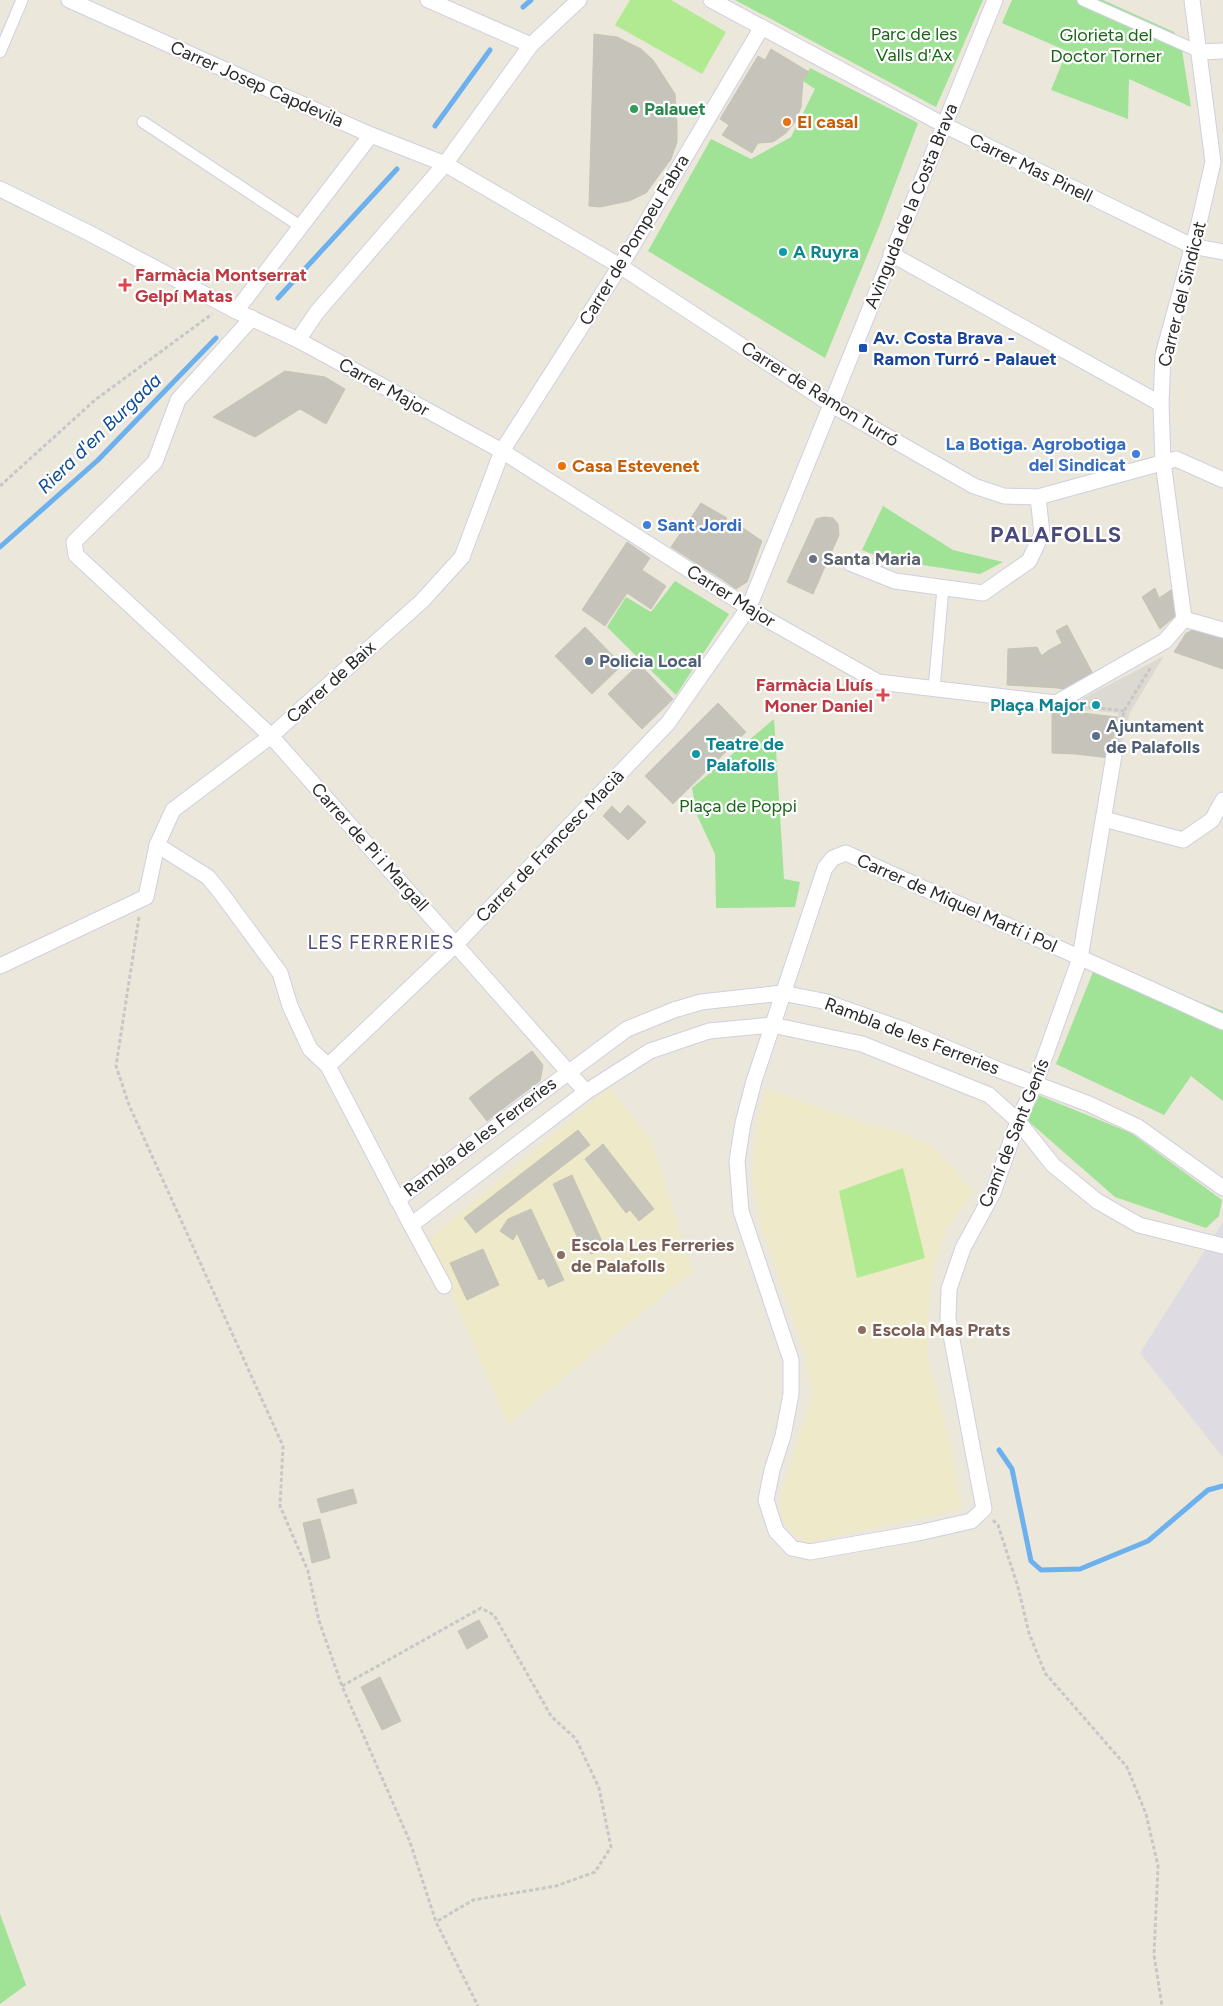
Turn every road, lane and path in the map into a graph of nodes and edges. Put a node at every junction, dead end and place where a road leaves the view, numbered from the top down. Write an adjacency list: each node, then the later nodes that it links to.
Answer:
1 (22, 0): 12 (street)
2 (69, 0): 16 (street, Carrer Josep Capdevila)
3 (428, 0): 10 (street)
4 (579, 0): 10 (street)
5 (711, 0): 9 (street, Carrer Mas Pinell)
6 (995, 0): 15 (street, Avinguda de la Costa Brava)
7 (1083, 0): 13 (street)
8 (1192, 0): 13 (street, Carrer del Sindicat)
9 (762, 27): 15 (street, Carrer Mas Pinell); 24 (street, Carrer de Pompeu Fabra)
10 (531, 45): 18 (street)
11 (1223, 51): 13 (street)
12 (0, 52)
13 (1200, 52): 17 (street, Carrer del Sindicat)
14 (143, 122): 20 (street)
15 (944, 125): 21 (street, Carrer Mas Pinell); 23 (street, Avinguda de la Costa Brava)
16 (371, 135): 18 (street, Carrer Josep Capdevila); 20 (street)
17 (1217, 136): 21 (street, Carrer del Sindicat)
18 (445, 164): 24 (street, Carrer de Ramon Turró); 27 (street)
19 (0, 189): 25 (street, Carrer Major)
20 (300, 226): 25 (street)
21 (1192, 246): 22 (street, Carrer Mas Pinell); 28 (street, Carrer del Sindicat)
22 (1223, 252)
23 (891, 254): 28 (street); 29 (street, Avinguda de la Costa Brava)
24 (620, 266): 29 (street, Carrer de Ramon Turró); 30 (street, Carrer de Pompeu Fabra)
25 (230, 308): 26 (street, Carrer Major); 33 (path)
26 (252, 318): 27 (street, Carrer Major); 44 (street, Carrer de Pi i Margall)
27 (298, 340): 30 (street, Carrer Major)
28 (1161, 404): 31 (street, Carrer del Sindicat)
29 (832, 405): 34 (street, Carrer de Ramon Turró); 37 (street, Avinguda de la Costa Brava)
30 (502, 451): 37 (street, Carrer Major); 44 (street, Carrer de Baix)
31 (1163, 462): 32 (street, Carrer de Ramon Turró); 34 (street, Carrer de Ramon Turró); 38 (street, Carrer del Sindicat)
32 (1223, 480)
33 (0, 486)
34 (1038, 497): 36 (street)
35 (850, 563): 36 (street)
36 (943, 588): 41 (street)
37 (749, 607): 41 (street, Carrer Major); 50 (street, Carrer de Francesc Macià)
38 (1184, 619): 39 (street); 40 (street)
39 (1223, 630)
40 (1165, 641): 42 (street); 43 (path)
41 (934, 688): 42 (street, Carrer Major)
42 (1056, 703): 43 (path)
43 (1124, 711): 45 (path)
44 (271, 736): 48 (street, Carrer de Baix); 50 (street, Carrer de Pi i Margall)
45 (1114, 755): 47 (street, Camí de Sant Genís)
46 (1223, 800): 47 (street)
47 (1104, 819): 51 (street, Camí de Sant Genís)
48 (157, 845): 49 (street, Carrer de Baix); 56 (street)
49 (144, 898): 52 (street); 67 (path)
50 (456, 944): 56 (street, Carrer de Francesc Macià); 57 (street, Carrer de Pi i Margall)
51 (1080, 958): 53 (street, Carrer de Miquel Martí i Pol); 54 (street, Carrer de Miquel Martí i Pol); 58 (street, Camí de Sant Genís)
52 (0, 966)
53 (782, 993): 55 (street); 57 (street, Rambla de les Ferreries); 58 (street, Rambla de les Ferreries)
54 (1223, 1022)
55 (772, 1025): 59 (street, Rambla de les Ferreries); 60 (street, Rambla de les Ferreries); 66 (street)
56 (328, 1066): 62 (street)
57 (569, 1070): 59 (street, Carrer de Pi i Margall); 62 (street, Rambla de les Ferreries)
58 (1035, 1084): 60 (street, Camí de Sant Genís); 61 (street, Rambla de les Ferreries)
59 (586, 1092): 63 (street, Rambla de les Ferreries)
60 (1018, 1121): 64 (street, Rambla de les Ferreries); 66 (street, Camí de Sant Genís)
61 (1223, 1188)
62 (397, 1200): 63 (street, Rambla de les Ferreries)
63 (411, 1225): 65 (street)
64 (1220, 1241)
65 (444, 1286)
66 (984, 1509): 70 (path)
67 (342, 1686): 68 (path); 68 (path)
68 (436, 1922): 69 (path)
69 (478, 2006)
70 (1162, 2006)

